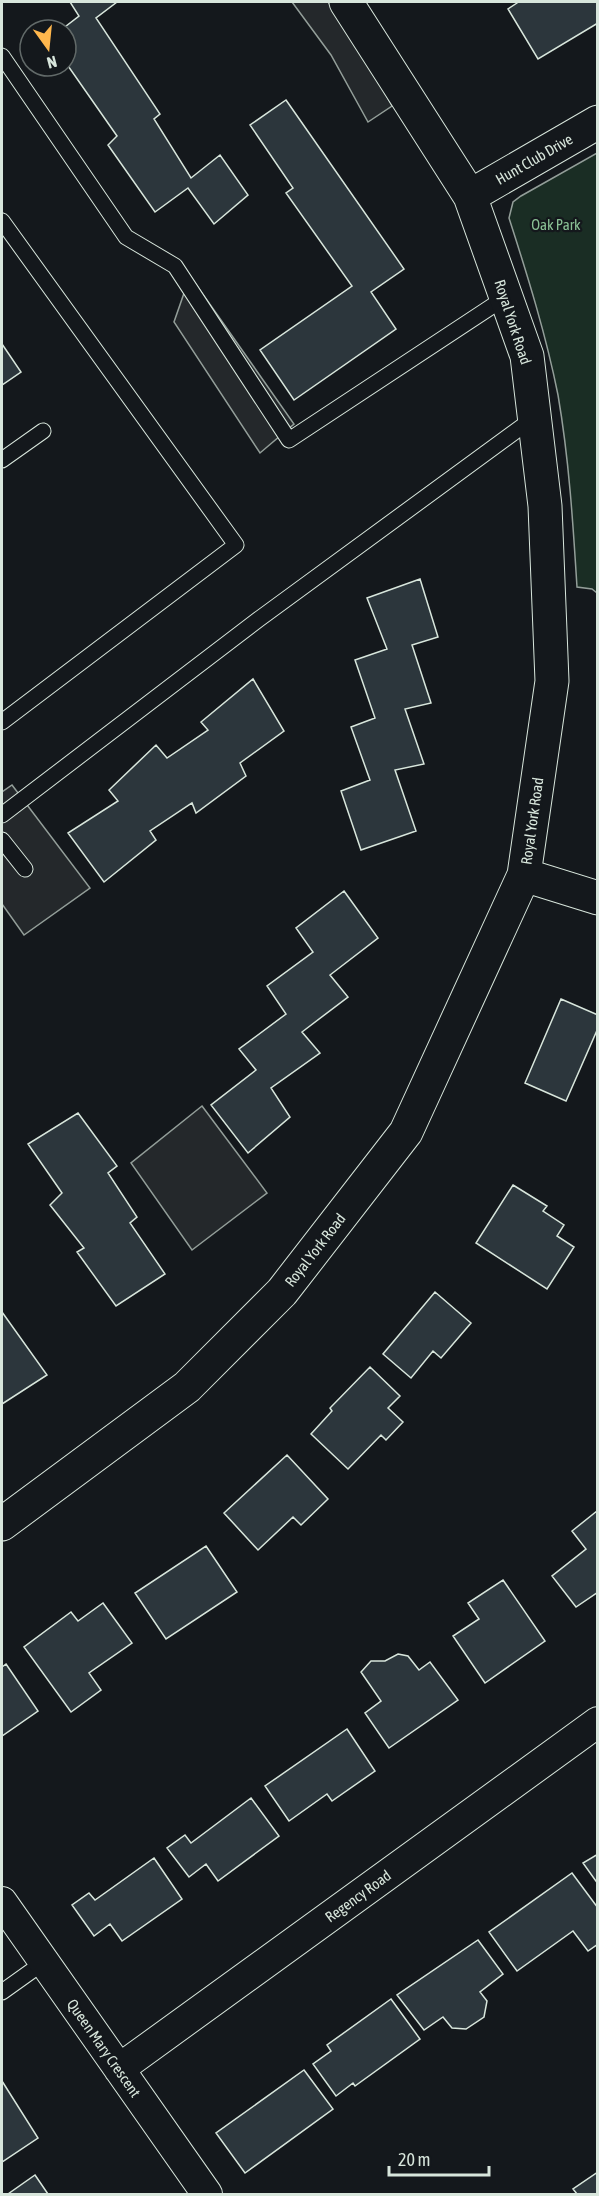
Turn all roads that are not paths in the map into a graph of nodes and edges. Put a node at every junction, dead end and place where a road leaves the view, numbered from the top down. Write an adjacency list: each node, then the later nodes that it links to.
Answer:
1 (346, 2): 4 (street, Royal York Road)
2 (2, 56): 6 (lane)
3 (597, 122): 4 (street, Hunt Club Drive)
4 (470, 196): 6 (street, Royal York Road)
5 (2, 221): 10 (lane)
6 (506, 297): 7 (street, Royal York Road)
7 (535, 417): 11 (lane); 14 (street, Royal York Road)
8 (43, 431): 9 (lane)
9 (2, 460)
10 (2, 722)
11 (2, 815)
12 (2, 840): 13 (lane)
13 (25, 869)
14 (524, 876): 15 (street); 16 (street, Royal York Road)
15 (597, 898)
16 (2, 1524)
17 (597, 1722): 21 (street, Regency Road)
18 (2, 1902): 19 (street, Queen Mary Crescent)
19 (44, 1962): 20 (lane); 21 (street, Queen Mary Crescent)
20 (2, 1992)
21 (119, 2069): 22 (street, Queen Mary Crescent)
22 (207, 2194)

